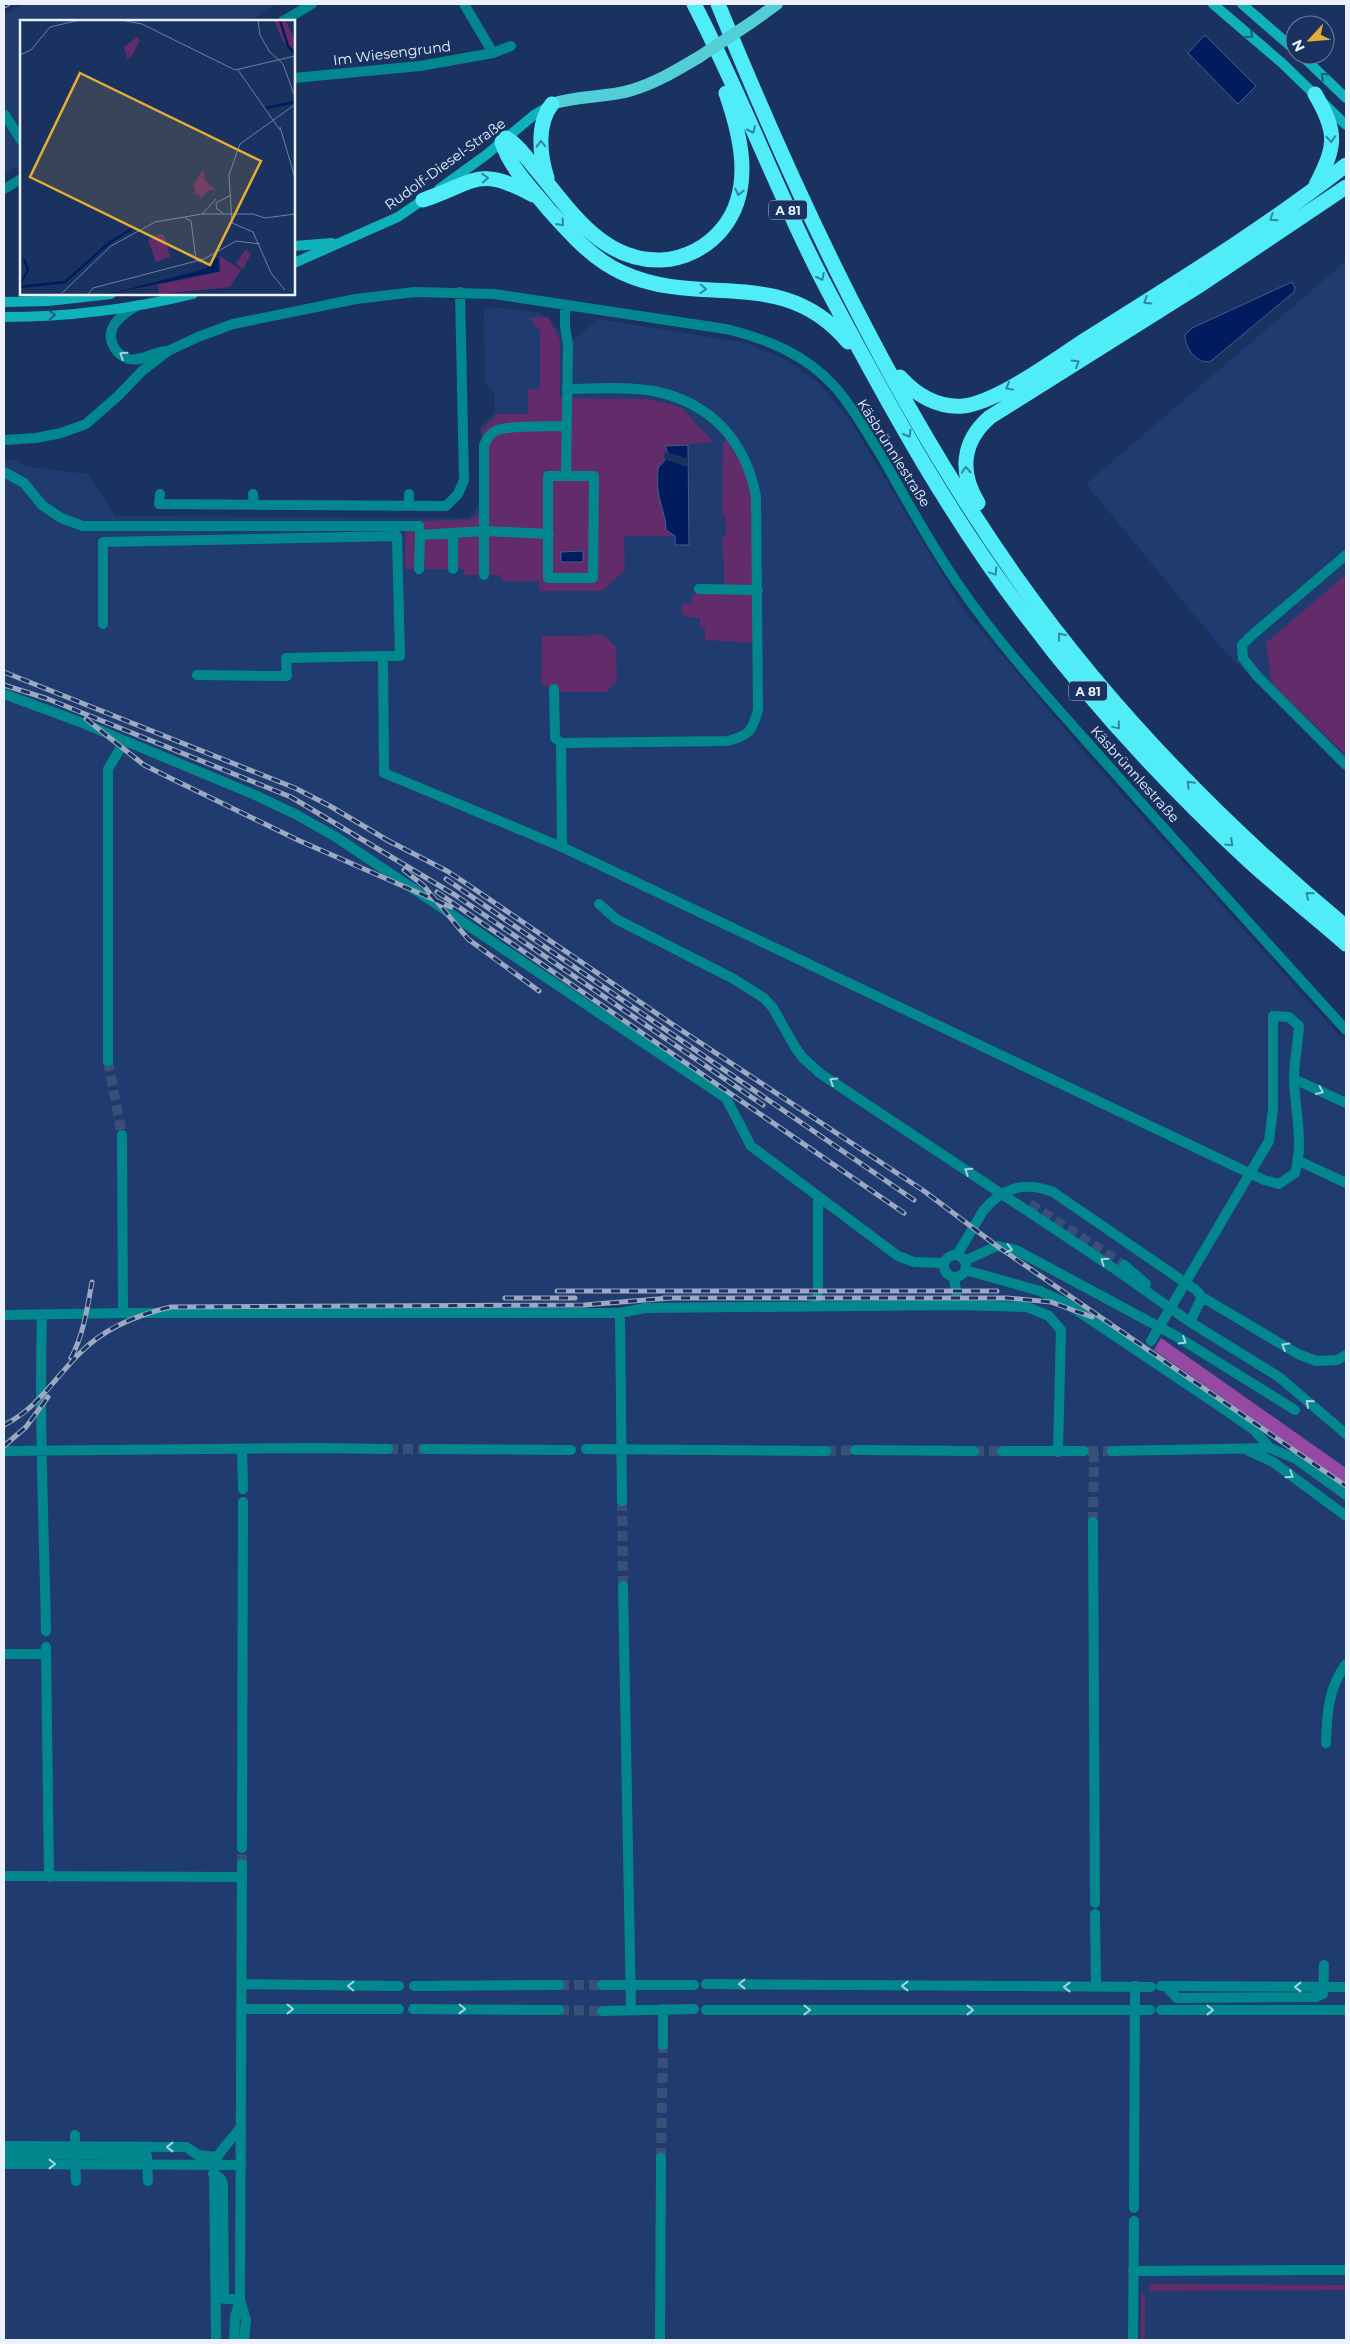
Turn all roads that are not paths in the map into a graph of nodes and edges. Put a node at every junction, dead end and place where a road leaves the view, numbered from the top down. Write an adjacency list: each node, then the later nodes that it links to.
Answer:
1 (312, 4): 8 (street)
2 (464, 4): 12 (street)
3 (694, 4): 9 (highway, A 81)
4 (718, 4): 43 (highway, A 81)
5 (777, 4): 17 (main road, bridge)
6 (1213, 4): 15 (main road, one-way to 15)
7 (1242, 4): 10 (main road)
8 (285, 20)
9 (703, 21): 24 (highway, one-way to 24); 45 (highway, A 81, one-way to 45)
10 (1285, 41)
11 (511, 46): 12 (street, Im Wiesengrund)
12 (493, 53): 14 (street, Im Wiesengrund)
13 (1311, 65): 16 (main road, one-way to 13)
14 (295, 78)
15 (1315, 94): 19 (main road); 27 (highway, one-way to 27)
16 (1346, 98)
17 (552, 104): 21 (main road, Rudolf-Diesel-Straße); 24 (highway, one-way to 17)
18 (5, 115): 20 (street)
19 (1346, 125)
20 (20, 138)
21 (504, 140): 24 (highway); 28 (highway); 29 (main road, Rudolf-Diesel-Straße)
22 (1346, 165): 27 (highway)
23 (20, 180): 26 (street)
24 (549, 184)
25 (1346, 187): 34 (highway)
26 (4, 189)
27 (1313, 190): 43 (highway, one-way to 43)
28 (540, 198): 29 (highway, one-way to 28); 45 (highway, one-way to 45)
29 (423, 200): 31 (main road, Rudolf-Diesel-Straße)
30 (1346, 200): 34 (highway)
31 (353, 238): 32 (main road); 33 (main road, Rudolf-Diesel-Straße)
32 (295, 246)
33 (295, 263)
34 (1197, 287): 63 (highway, one-way to 34)
35 (460, 292): 40 (street, Käsbrünnlestraße); 42 (street, Käsbrünnlestraße); 52 (street)
36 (102, 295): 38 (main road)
37 (188, 295): 39 (main road)
38 (4, 302)
39 (138, 305): 41 (main road, one-way to 39); 42 (street, one-way to 39)
40 (565, 306): 44 (street); 76 (street, Käsbrünnlestraße)
41 (4, 317)
42 (168, 351): 47 (street, Käsbrünnlestraße)
43 (880, 353): 63 (highway, A 81)
44 (567, 389): 46 (street); 62 (street)
45 (884, 392): 75 (highway, A 81, one-way to 75)
46 (566, 426): 49 (street); 53 (street)
47 (4, 440)
48 (4, 472): 56 (street)
49 (566, 476): 55 (street); 55 (street)
50 (160, 494): 52 (street)
51 (409, 494): 52 (street)
52 (410, 506)
53 (484, 531): 54 (street); 55 (street); 60 (street)
54 (453, 534): 56 (street); 59 (street)
55 (549, 534)
56 (420, 535): 58 (street)
57 (1346, 555): 71 (street)
58 (419, 569)
59 (453, 569)
60 (484, 575)
61 (699, 589): 62 (street)
62 (758, 590): 70 (street)
63 (1037, 605): 74 (highway, A 81, one-way to 63)
64 (103, 624): 65 (street)
65 (383, 656): 66 (street); 72 (street)
66 (197, 675)
67 (554, 689): 70 (street)
68 (4, 694): 69 (street)
69 (124, 742): 77 (street); 85 (street)
70 (561, 743): 72 (street)
71 (1346, 765)
72 (562, 847): 83 (street)
73 (599, 904): 80 (street, one-way to 73)
74 (1346, 927)
75 (1346, 944)
76 (1346, 1030)
77 (108, 1061)
78 (1294, 1079): 79 (street, one-way to 79); 83 (street); 99 (street, bridge)
79 (1346, 1103)
80 (870, 1104): 81 (street); 91 (street, one-way to 80)
81 (858, 1105)
82 (122, 1135): 94 (street)
83 (1297, 1160): 84 (street)
84 (1346, 1183)
85 (818, 1198): 87 (street); 93 (street)
86 (962, 1262): 87 (street); 89 (street); 90 (street, bridge); 99 (street); 101 (street, one-way to 101)
87 (944, 1263): 89 (street)
88 (1124, 1266): 91 (street)
89 (954, 1277): 92 (street)
90 (1202, 1297): 98 (street); 100 (street, one-way to 90)
91 (1158, 1298): 98 (street)
92 (958, 1305): 93 (street); 119 (street)
93 (816, 1306): 95 (street)
94 (123, 1313): 95 (street); 97 (street)
95 (620, 1313): 113 (street)
96 (4, 1315): 97 (street)
97 (42, 1316): 112 (street)
98 (1190, 1322): 102 (street, one-way to 98)
99 (1143, 1353): 103 (street)
100 (1346, 1355)
101 (1296, 1410)
102 (1346, 1434)
103 (1270, 1448): 110 (street); 121 (street)
104 (425, 1449): 108 (street)
105 (586, 1449): 113 (street)
106 (242, 1450): 107 (street); 112 (street); 120 (street)
107 (388, 1450)
108 (571, 1450)
109 (855, 1450): 115 (street)
110 (1248, 1450): 118 (street); 124 (street, one-way to 124)
111 (4, 1451): 112 (street)
112 (43, 1451): 127 (street)
113 (620, 1451): 114 (street); 122 (street)
114 (826, 1451)
115 (974, 1451)
116 (1002, 1451): 119 (street)
117 (1084, 1451): 119 (street)
118 (1112, 1451)
119 (1058, 1452)
120 (243, 1490)
121 (1346, 1495)
122 (622, 1501)
123 (243, 1502): 131 (street)
124 (1346, 1516)
125 (1093, 1522): 147 (street)
126 (624, 1586): 138 (street)
127 (46, 1631)
128 (4, 1654): 134 (street)
129 (1346, 1664): 130 (street)
130 (1326, 1743)
131 (242, 1848)
132 (242, 1864): 135 (street)
133 (4, 1876): 134 (street)
134 (49, 1877): 135 (street)
135 (242, 1878): 137 (street)
136 (1324, 1965): 146 (street, bridge)
137 (241, 1984): 143 (street, one-way to 137); 149 (street)
138 (631, 1984): 141 (street); 142 (street); 155 (street)
139 (706, 1984): 147 (street, one-way to 139)
140 (559, 1985): 144 (street)
141 (602, 1985)
142 (694, 1985)
143 (399, 1986)
144 (414, 1986)
145 (1134, 1986): 146 (street); 147 (street); 157 (street)
146 (1159, 1986): 148 (street, one-way to 146)
147 (1096, 1987)
148 (1346, 1987)
149 (241, 2009): 150 (street, one-way to 150); 163 (street)
150 (399, 2009)
151 (413, 2009): 154 (street, one-way to 154)
152 (663, 2009): 153 (street); 155 (street); 162 (street)
153 (694, 2009)
154 (558, 2010)
155 (631, 2010): 161 (street)
156 (706, 2010): 157 (street, one-way to 157)
157 (1135, 2010): 158 (street); 174 (street)
158 (1150, 2010)
159 (1161, 2010): 160 (street, one-way to 160)
160 (1346, 2010)
161 (602, 2011)
162 (663, 2045)
163 (240, 2127): 170 (street); 171 (street)
164 (75, 2135): 166 (street, bridge)
165 (4, 2146): 170 (street, one-way to 165)
166 (75, 2154): 167 (street, bridge); 172 (street, bridge); 173 (street, bridge)
167 (4, 2155)
168 (661, 2158): 182 (street)
169 (4, 2164): 170 (street, one-way to 170)
170 (214, 2165): 171 (street); 178 (street); 179 (street)
171 (241, 2165): 178 (street)
172 (76, 2181)
173 (148, 2181)
174 (1134, 2208)
175 (1134, 2221): 177 (street)
176 (1346, 2270): 177 (street)
177 (1133, 2271): 183 (street)
178 (240, 2299): 180 (street); 181 (street)
179 (216, 2340)
180 (234, 2340)
181 (244, 2340)
182 (660, 2340)
183 (1133, 2340)

